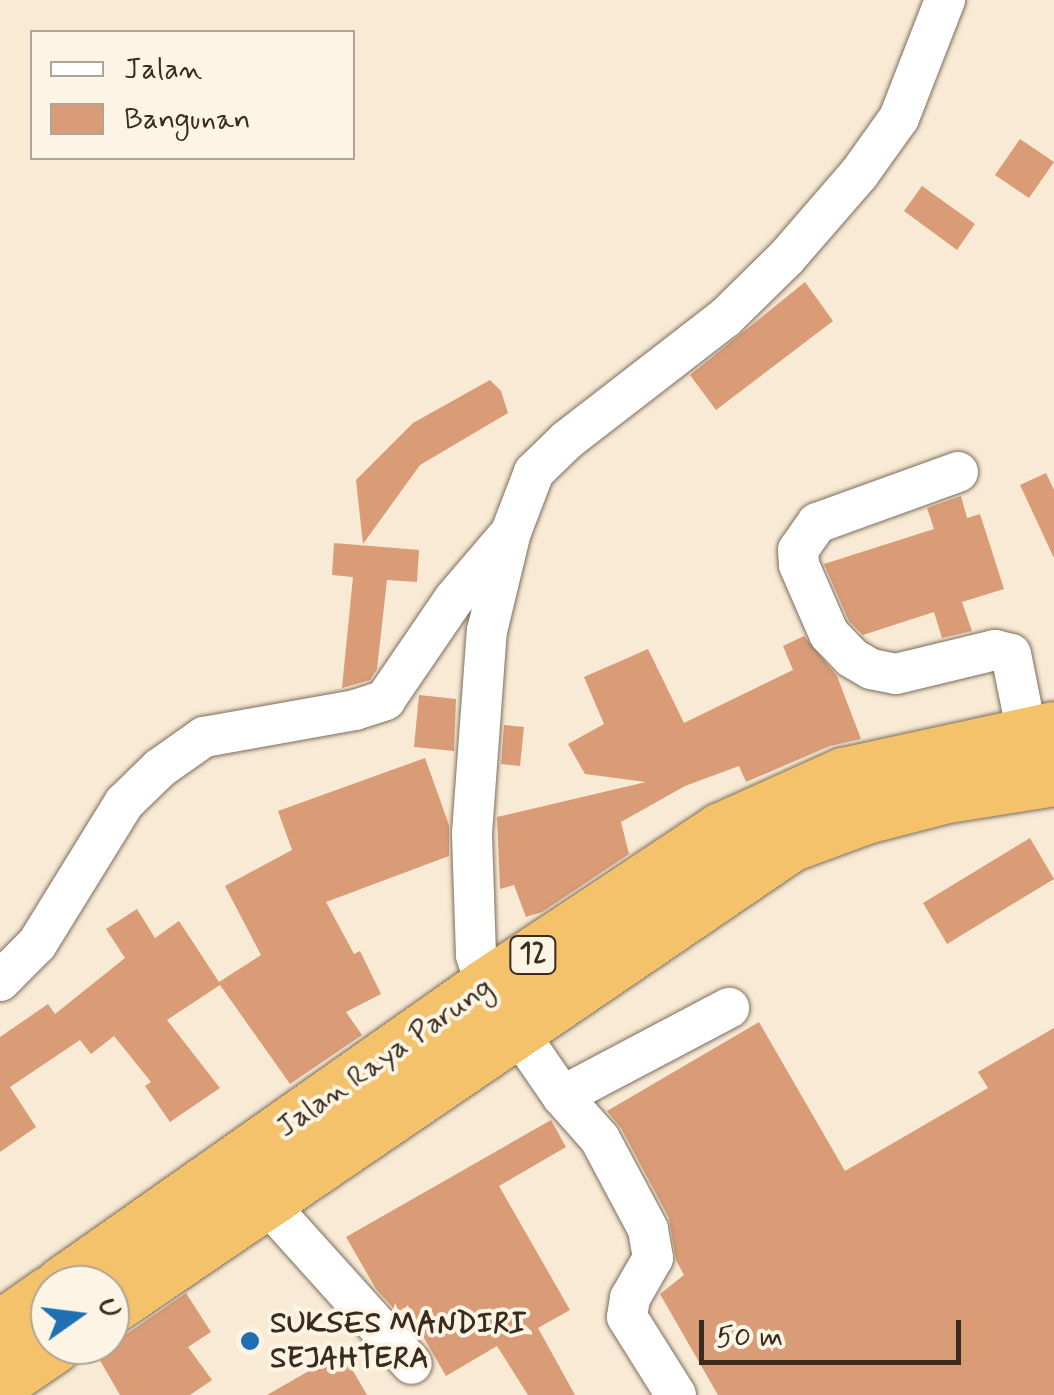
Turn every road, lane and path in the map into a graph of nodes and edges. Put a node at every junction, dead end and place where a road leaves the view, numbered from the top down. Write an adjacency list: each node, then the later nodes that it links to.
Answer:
1 (945, 0): 3 (street)
2 (958, 472): 4 (street)
3 (511, 532): 5 (street); 6 (street)
4 (1045, 747): 6 (highway, Jalan Raya Parung / 12)
5 (0, 981)
6 (502, 1007): 8 (street); 9 (highway, Jalan Raya Parung / 12); 10 (highway, Jalan Raya Parung / 12)
7 (729, 1008): 8 (street)
8 (562, 1096): 17 (street)
9 (265, 1201): 11 (highway, Jalan Raya Parung / 12); 15 (street)
10 (93, 1265)
11 (130, 1293)
12 (30, 1306): 13 (highway)
13 (0, 1328)
14 (30, 1361): 16 (highway)
15 (412, 1364)
16 (0, 1382)
17 (676, 1395)

